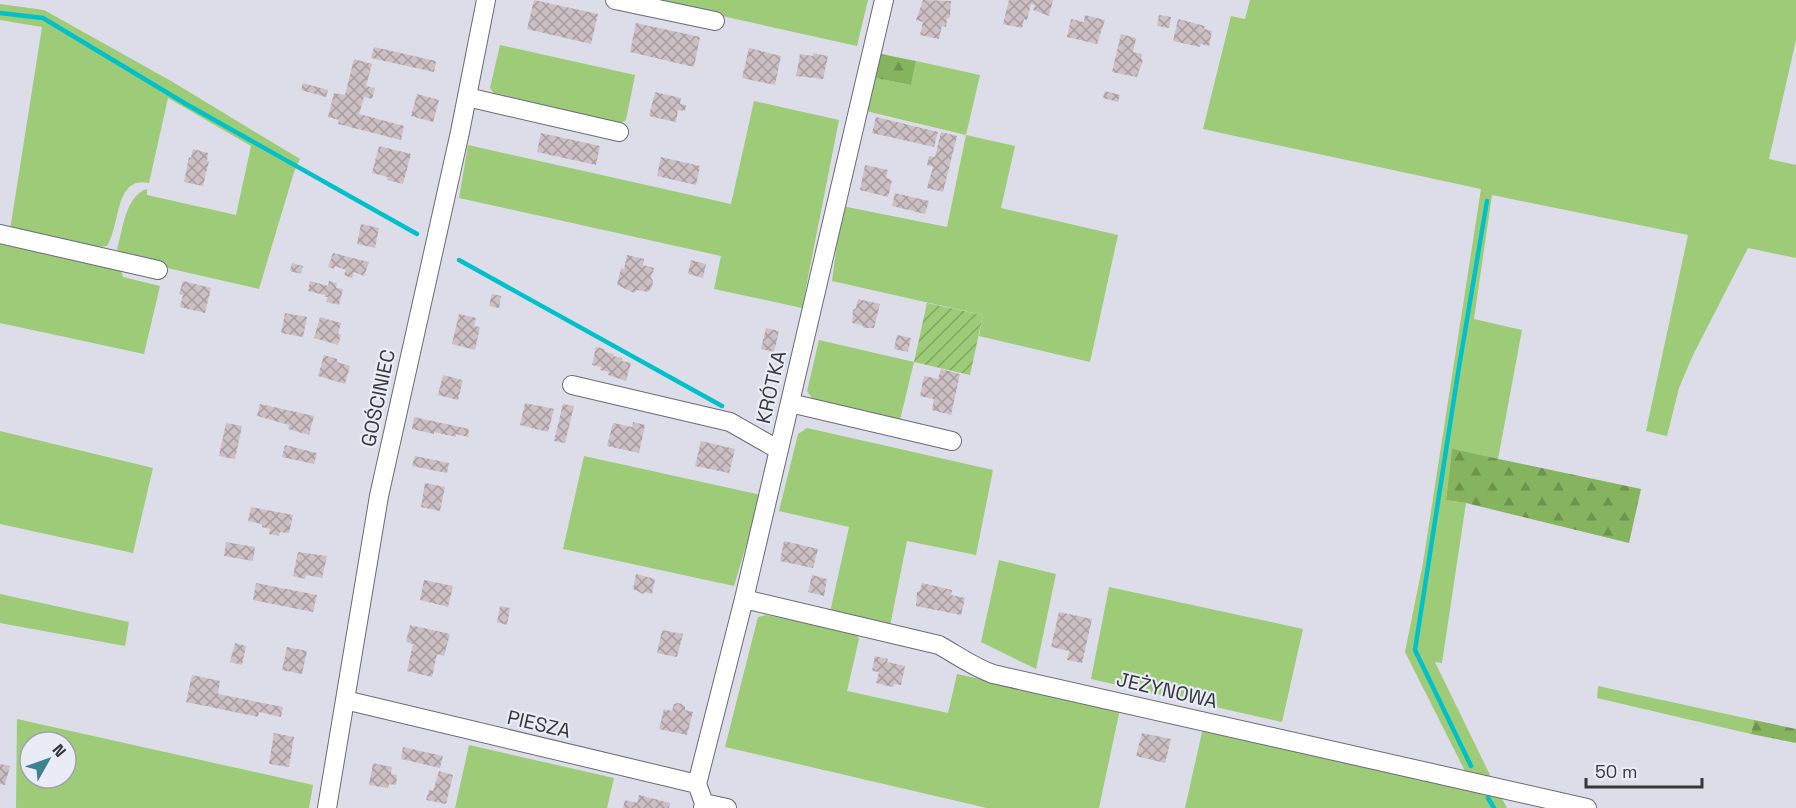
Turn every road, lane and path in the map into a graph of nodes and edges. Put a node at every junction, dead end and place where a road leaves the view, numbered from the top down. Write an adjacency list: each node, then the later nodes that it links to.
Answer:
1 (486, 0): 5 (street, GOŚCINIEC)
2 (615, 0): 4 (street)
3 (884, 0): 10 (street, KRÓTKA)
4 (715, 21)
5 (466, 97): 6 (street); 14 (street, GOŚCINIEC)
6 (619, 132)
7 (0, 234): 8 (street)
8 (158, 270)
9 (572, 385): 12 (street)
10 (790, 403): 11 (street); 12 (street, KRÓTKA)
11 (952, 441)
12 (779, 450): 13 (street, KRÓTKA)
13 (744, 599): 15 (street, KRÓTKA); 19 (street, JEŻYNOWA)
14 (345, 700): 15 (street, PIESZA); 17 (street, GOŚCINIEC)
15 (697, 784): 16 (street)
16 (704, 805): 18 (street)
17 (327, 808)
18 (727, 808)
19 (1587, 808)

